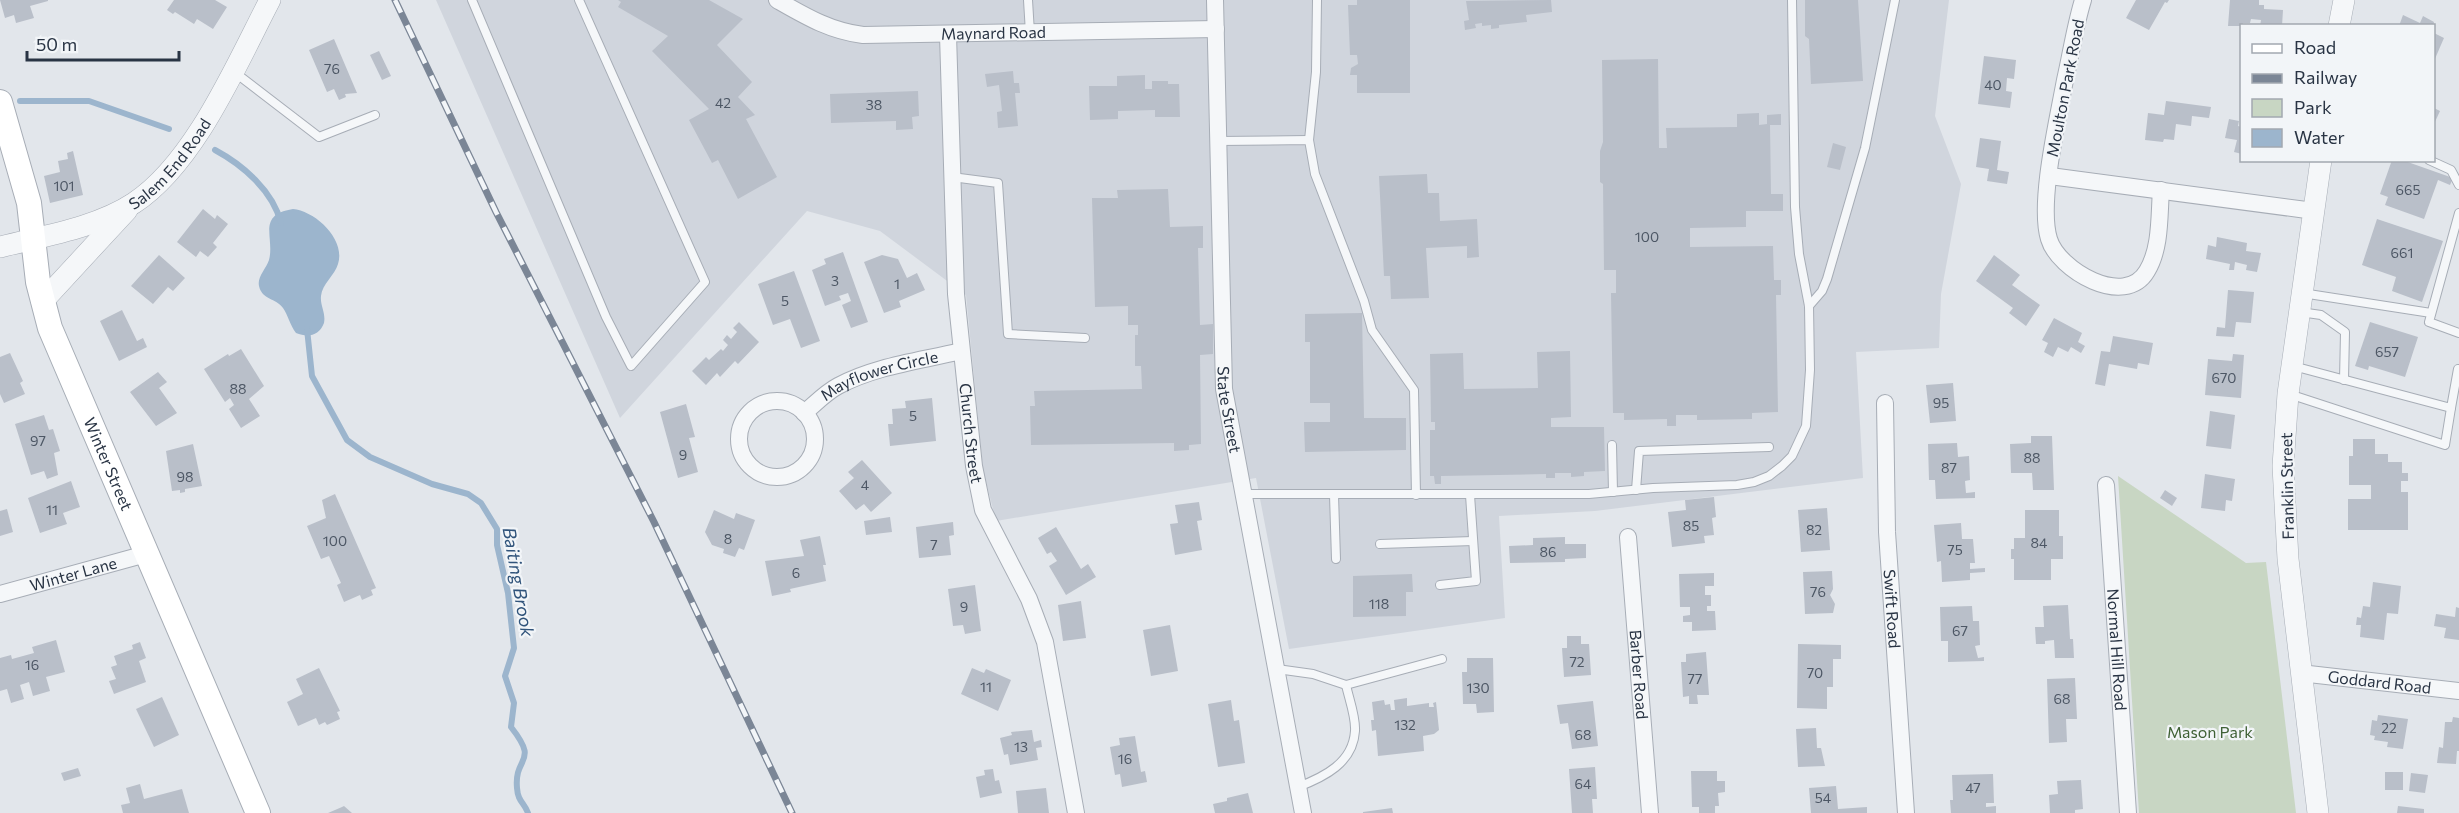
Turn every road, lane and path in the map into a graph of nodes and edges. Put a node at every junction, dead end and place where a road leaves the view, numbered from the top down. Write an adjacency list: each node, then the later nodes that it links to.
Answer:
1 (270, 0): 16 (street, Salem End Road)
2 (472, 0): 3 (lane)
3 (579, 0)
4 (777, 0): 15 (street, Maynard Road)
5 (1028, 0): 14 (lane)
6 (1215, 0): 13 (street, State Street)
7 (1317, 0): 19 (lane)
8 (1792, 0): 34 (lane)
9 (1895, 0): 34 (lane)
10 (2083, 0): 23 (street, Moulton Park Road)
11 (2344, 0): 12 (street)
12 (2339, 24)
13 (1216, 29): 14 (street, Maynard Road); 20 (street, State Street)
14 (1030, 33): 15 (street, Maynard Road)
15 (948, 35): 24 (street, Church Street)
16 (233, 71): 18 (lane); 27 (street, Salem End Road)
17 (0, 102): 30 (main road, Winter Street)
18 (375, 115)
19 (1309, 140): 20 (lane); 53 (lane)
20 (1218, 141): 51 (street, State Street)
21 (2321, 162): 28 (street, Franklin Street)
22 (2433, 162): 25 (lane)
23 (2050, 176): 26 (street, Moulton Park Road); 26 (street, Moulton Park Road)
24 (951, 177): 37 (lane); 38 (street, Church Street)
25 (2459, 185)
26 (2161, 190): 28 (street, Moulton Park Road)
27 (133, 204): 30 (street, Salem End Road); 32 (street)
28 (2314, 211): 33 (street, Franklin Street)
29 (2459, 213): 35 (lane)
30 (34, 238): 31 (street, Salem End Road); 32 (main road, Winter Street)
31 (0, 247)
32 (42, 302): 58 (main road, Winter Street)
33 (2301, 303): 35 (lane); 39 (street, Franklin Street); 41 (lane)
34 (1809, 306): 49 (lane)
35 (2431, 313): 36 (lane)
36 (2459, 333)
37 (1085, 338)
38 (961, 351): 45 (street, Mayflower Circle); 69 (street, Church Street)
39 (2292, 365): 41 (lane); 42 (street, Franklin Street)
40 (2457, 369): 44 (lane)
41 (2344, 380): 44 (lane)
42 (2288, 394): 44 (lane); 64 (street, Franklin Street)
43 (1885, 403): 72 (street, Swift Road)
44 (2451, 408)
45 (804, 413): 45 (street)
46 (1612, 445): 50 (lane)
47 (1768, 447): 49 (lane)
48 (2106, 485): 73 (street, Normal Hill Road)
49 (1636, 490): 50 (lane)
50 (1613, 492): 54 (lane)
51 (1244, 494): 52 (lane); 63 (street, State Street)
52 (1334, 495): 53 (lane); 59 (lane)
53 (1416, 495): 54 (lane)
54 (1470, 495): 56 (lane)
55 (1628, 537): 71 (street, Barber Road)
56 (1473, 540): 57 (lane); 60 (lane)
57 (1380, 544)
58 (146, 554): 61 (street, Winter Lane); 68 (main road, Winter Street)
59 (1336, 559)
60 (1440, 585)
61 (0, 594)
62 (1442, 659): 65 (lane)
63 (1276, 669): 65 (lane); 67 (street, State Street)
64 (2300, 673): 66 (street, Goddard Road); 74 (street, Franklin Street)
65 (1346, 685): 67 (lane)
66 (2459, 691)
67 (1298, 787): 70 (street, State Street)
68 (258, 813)
69 (1076, 813)
70 (1303, 813)
71 (1650, 813)
72 (1906, 813)
73 (2128, 813)
74 (2318, 813)

